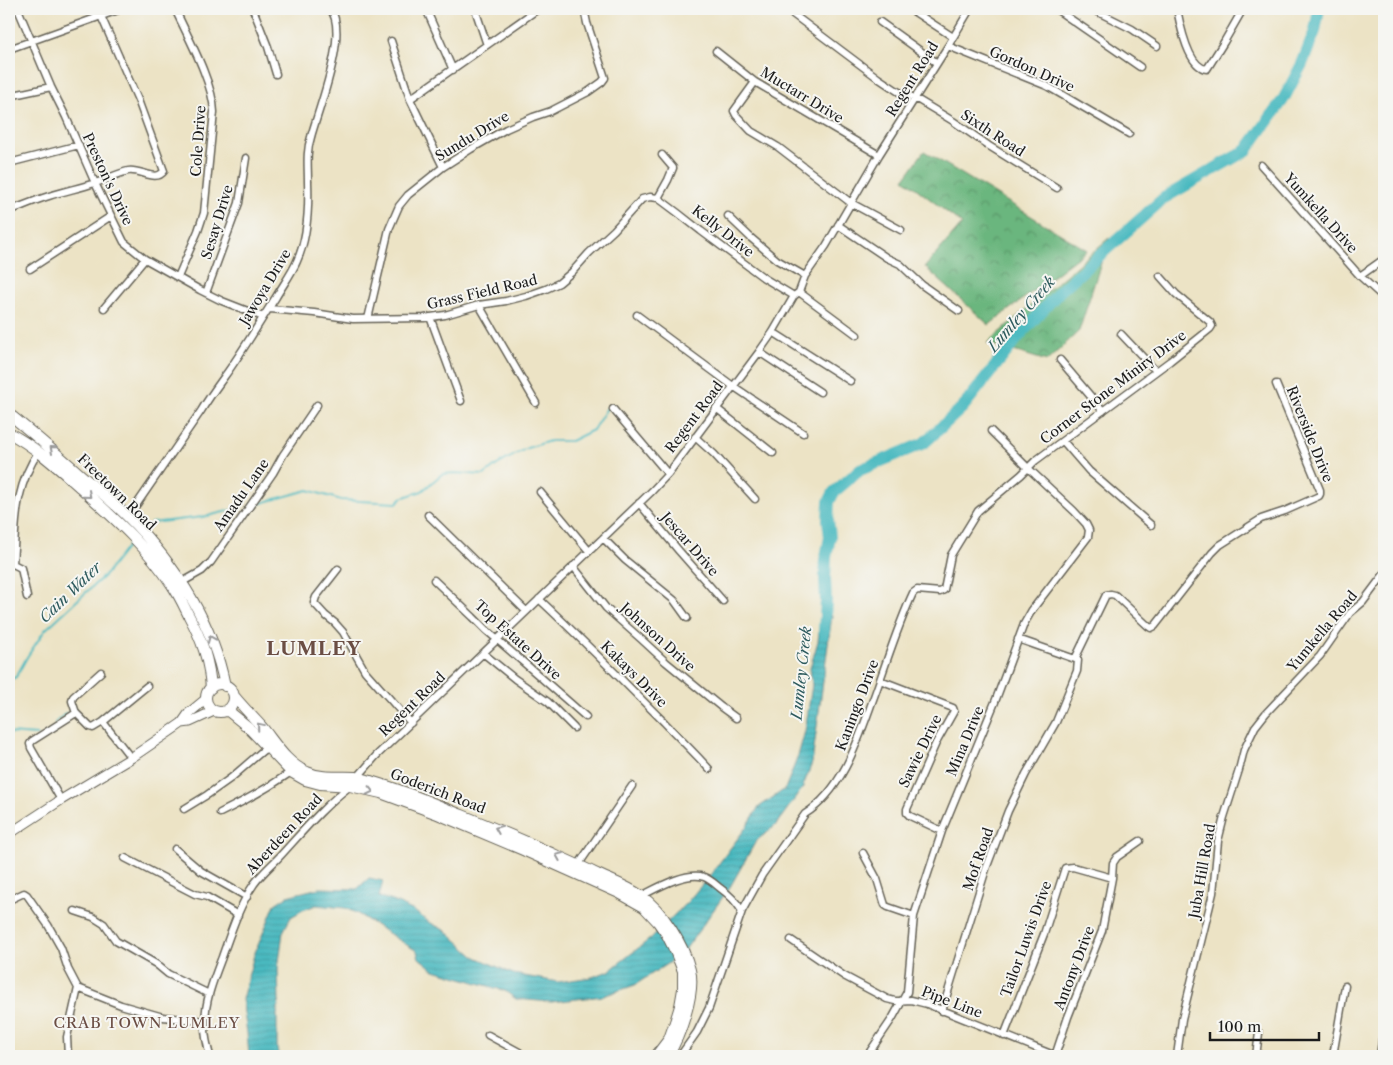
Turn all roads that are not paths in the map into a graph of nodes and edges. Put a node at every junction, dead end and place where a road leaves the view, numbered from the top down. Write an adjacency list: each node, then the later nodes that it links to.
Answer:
1 (18, 9): 23 (street, Preston's Drive)
2 (95, 9): 19 (street)
3 (121, 9): 19 (street)
4 (175, 9): 58 (street, Cole Drive)
5 (253, 9): 32 (street)
6 (330, 9): 70 (street, Jawoya Drive)
7 (426, 9): 31 (street)
8 (475, 9): 24 (street)
9 (538, 9): 18 (street)
10 (584, 9): 45 (street, Sundu Drive)
11 (786, 9): 36 (street, Sixth Road)
12 (910, 9): 21 (street)
13 (969, 9): 21 (street, Regent Road)
14 (1056, 9): 30 (street)
15 (1092, 9): 26 (street)
16 (1177, 9): 17 (street)
17 (1243, 9)
18 (530, 11): 24 (street)
19 (99, 17): 23 (street); 46 (street)
20 (880, 22): 29 (street)
21 (953, 38): 25 (street, Regent Road)
22 (391, 40): 37 (street)
23 (31, 41): 27 (street); 34 (street, Preston's Drive)
24 (487, 45): 31 (street)
25 (948, 46): 29 (street, Regent Road); 38 (street, Gordon Drive)
26 (1157, 46)
27 (9, 49)
28 (716, 51): 33 (street, Muctarr Drive)
29 (937, 63): 36 (street, Regent Road)
30 (1140, 67)
31 (453, 70): 37 (street)
32 (276, 74)
33 (755, 82): 41 (street, Muctarr Drive); 49 (street)
34 (51, 87): 35 (street); 39 (street, Preston's Drive)
35 (9, 96)
36 (915, 98): 41 (street, Regent Road); 47 (street, Sixth Road)
37 (410, 99): 45 (street)
38 (1129, 134)
39 (78, 145): 43 (street); 46 (street, Preston's Drive)
40 (662, 155): 48 (street)
41 (879, 155): 49 (street, Regent Road)
42 (246, 158): 62 (street, Sesay Drive)
43 (9, 163)
44 (1261, 165): 61 (street, Yumkella Drive)
45 (443, 167): 72 (street, Sundu Drive)
46 (94, 183): 50 (street); 51 (street, Preston's Drive)
47 (1057, 188)
48 (658, 198): 63 (street, Kelly Drive); 65 (street, Grass Field Road)
49 (851, 203): 53 (street, Regent Road); 54 (street)
50 (9, 211)
51 (111, 216): 56 (street, Preston's Drive); 57 (street)
52 (728, 216): 59 (street)
53 (838, 225): 59 (street, Regent Road); 68 (street)
54 (901, 230)
55 (1384, 259): 61 (street)
56 (145, 260): 58 (street, Preston's Drive); 66 (street)
57 (30, 269)
58 (178, 276): 62 (street, Preston's Drive)
59 (805, 276): 63 (street, Regent Road)
60 (1160, 276): 78 (street, Corner Stone Miniry Drive)
61 (1360, 276): 64 (street, Yumkella Drive)
62 (206, 293): 70 (street, Preston's Drive)
63 (796, 294): 73 (street, Regent Road); 75 (street, Kelly Drive)
64 (1384, 298)
65 (479, 305): 71 (street, Grass Field Road); 84 (street)
66 (104, 308)
67 (270, 309): 72 (street, Grass Field Road)
68 (959, 311)
69 (637, 315): 81 (street)
70 (263, 317): 104 (street, Jawoya Drive)
71 (430, 317): 72 (street, Grass Field Road); 83 (street)
72 (368, 319)
73 (773, 332): 76 (street, Regent Road); 79 (street)
74 (1121, 334): 78 (street)
75 (857, 335)
76 (759, 352): 81 (street, Regent Road); 82 (street)
77 (1060, 360): 88 (street)
78 (1156, 371): 88 (street, Corner Stone Miniry Drive)
79 (850, 381)
80 (1276, 384): 100 (street, Riverside Drive)
81 (733, 386): 87 (street, Regent Road); 92 (street)
82 (820, 392)
83 (461, 401)
84 (536, 403)
85 (317, 405): 113 (street, Amadu Lane)
86 (613, 408): 98 (street)
87 (716, 408): 93 (street, Regent Road); 96 (street)
88 (1103, 411): 94 (street, Corner Stone Miniry Drive)
89 (9, 414): 104 (main road, Freetown Road, one-way to 89)
90 (991, 431): 97 (street)
91 (9, 433): 95 (main road, Freetown Road)
92 (804, 433)
93 (695, 437): 98 (street, Regent Road); 101 (street)
94 (1063, 441): 97 (street, Corner Stone Miniry Drive); 105 (street)
95 (39, 451): 108 (street); 113 (main road, Freetown Road, one-way to 113)
96 (772, 453)
97 (1028, 468): 119 (street, Mina Drive); 124 (street, Kaningo Drive)
98 (668, 474): 102 (street, Regent Road)
99 (540, 492): 107 (street)
100 (1320, 494): 122 (street, Mof Road)
101 (755, 499)
102 (639, 503): 106 (street, Regent Road); 116 (street, Jescar Drive)
103 (428, 515): 117 (street)
104 (128, 517): 113 (main road, Freetown Road)
105 (1151, 525)
106 (603, 538): 107 (street, Regent Road); 118 (street)
107 (589, 551): 109 (street, Regent Road)
108 (11, 565): 114 (street)
109 (573, 566): 115 (street, Regent Road); 135 (street, Johnson Drive)
110 (338, 570): 138 (street)
111 (1384, 574): 130 (street, Yumkella Road)
112 (434, 580): 120 (street, Top Estate Drive)
113 (178, 585): 126 (main road, Freetown Road, one-way to 113); 127 (main road, Freetown Road)
114 (27, 596)
115 (540, 599): 117 (street, Regent Road); 142 (street, Kakays Drive)
116 (723, 601)
117 (526, 611): 120 (street, Regent Road)
118 (687, 618)
119 (1018, 639): 122 (street); 150 (street, Mina Drive)
120 (497, 640): 121 (street, Regent Road); 134 (street, Top Estate Drive)
121 (483, 653): 138 (street, Regent Road); 139 (street)
122 (1076, 659): 171 (street, Mof Road)
123 (101, 672): 133 (street)
124 (880, 680): 150 (street, Sawie Drive); 162 (street, Kaningo Drive)
125 (147, 686): 136 (street)
126 (224, 686): 127 (main road); 128 (main road)
127 (210, 688): 129 (main road)
128 (234, 696): 131 (main road); 144 (main road, Goderich Road, one-way to 128)
129 (206, 699): 132 (main road); 137 (main road)
130 (1278, 702): 185 (street, Juba Hill Road)
131 (227, 710): 132 (main road); 140 (main road, Goderich Road)
132 (214, 711): 137 (main road)
133 (76, 713): 136 (street); 147 (street)
134 (586, 717)
135 (736, 718)
136 (103, 722): 141 (street)
137 (182, 723): 141 (main road)
138 (411, 723): 144 (street, Regent Road)
139 (574, 728)
140 (267, 747): 143 (main road, Goderich Road); 148 (street)
141 (131, 758): 147 (main road)
142 (709, 769)
143 (291, 772): 145 (main road, Goderich Road); 149 (street)
144 (357, 777): 145 (street, Aberdeen Road); 156 (main road, Goderich Road, one-way to 144)
145 (350, 786): 158 (street, Aberdeen Road); 160 (main road, Goderich Road, one-way to 160)
146 (632, 786): 156 (street)
147 (61, 800): 151 (main road)
148 (184, 809)
149 (220, 813)
150 (942, 831): 164 (street, Mina Drive)
151 (9, 834)
152 (1140, 840): 157 (street, Antony Drive)
153 (175, 849): 158 (street)
154 (863, 853): 164 (street)
155 (125, 858): 163 (street)
156 (579, 864): 160 (main road, Goderich Road)
157 (1112, 878): 176 (street, Tailor Luwis Drive); 184 (street, Antony Drive)
158 (247, 897): 163 (street, Aberdeen Road)
159 (9, 900): 168 (street)
160 (645, 902): 162 (street); 166 (main road)
161 (75, 911): 169 (street)
162 (742, 911): 182 (street, Kaningo Drive)
163 (238, 915): 169 (street, Aberdeen Road)
164 (914, 916): 170 (street, Mina Drive)
165 (791, 940): 170 (street, Pipe Line)
166 (687, 971): 180 (main road); 181 (main road)
167 (1345, 986): 187 (street)
168 (78, 988): 172 (street); 177 (street)
169 (210, 994): 172 (street, Aberdeen Road)
170 (903, 1000): 171 (street, Pipe Line); 183 (street, Mina Drive)
171 (942, 1011): 176 (street, Pipe Line)
172 (204, 1021): 178 (street)
173 (1384, 1026): 188 (street)
174 (1258, 1033): 186 (street)
175 (488, 1035): 179 (street)
176 (1004, 1036): 184 (street, Pipe Line)
177 (68, 1056)
178 (210, 1056)
179 (523, 1056)
180 (656, 1056)
181 (668, 1056)
182 (680, 1056)
183 (867, 1056)
184 (1056, 1056)
185 (1177, 1056)
186 (1256, 1056)
187 (1333, 1056)
188 (1380, 1056)

